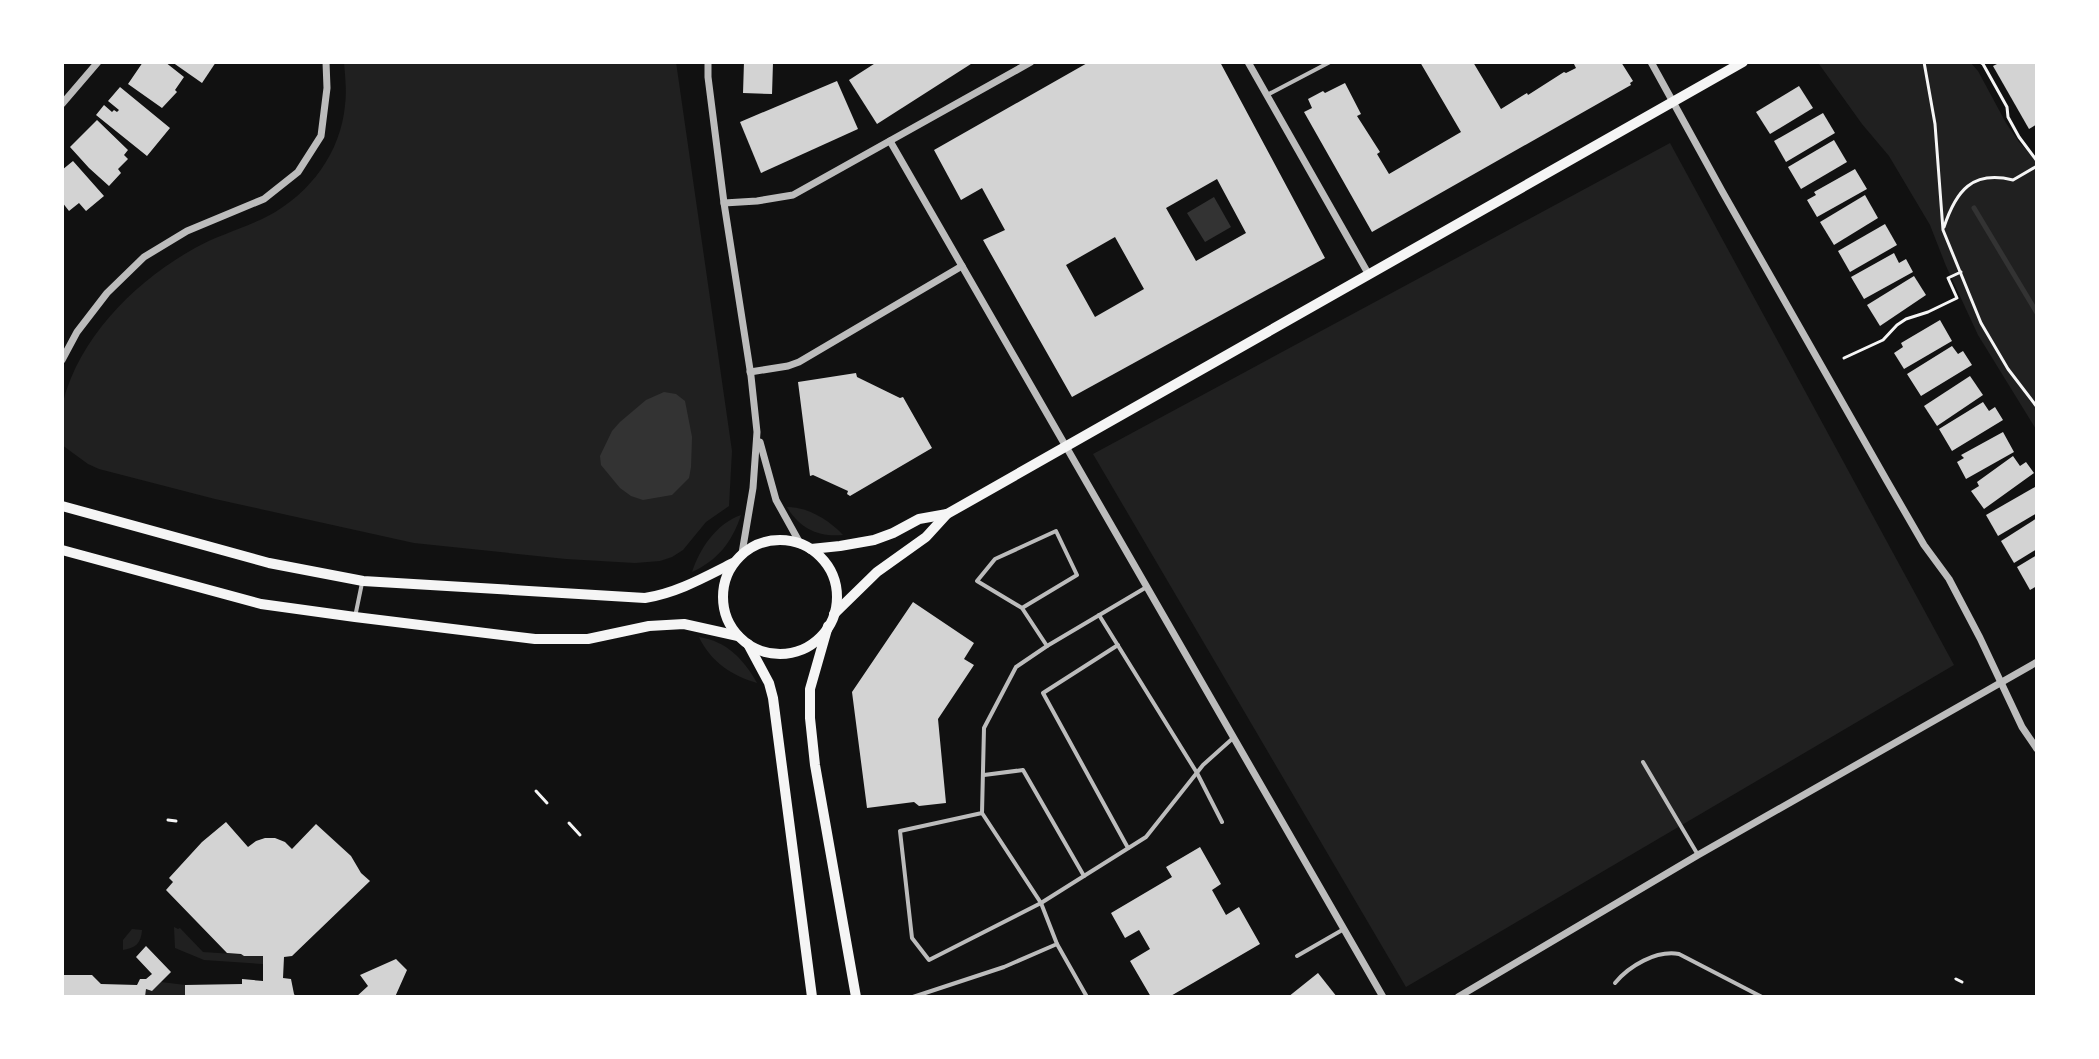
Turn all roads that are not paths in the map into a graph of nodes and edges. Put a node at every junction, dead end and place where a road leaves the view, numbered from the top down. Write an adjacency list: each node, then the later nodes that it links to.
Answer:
1 (98, 62): 11 (street)
2 (326, 62): 16 (street)
3 (708, 62): 13 (street)
4 (1031, 62): 12 (street)
5 (1248, 62): 9 (street)
6 (1330, 62): 9 (lane)
7 (1651, 62): 10 (street)
8 (1743, 62): 10 (main road)
9 (1267, 95): 15 (street)
10 (1674, 102): 15 (main road); 38 (street)
11 (62, 104)
12 (890, 141): 13 (street); 14 (street)
13 (724, 203): 17 (street)
14 (962, 266): 17 (street); 19 (street)
15 (1369, 275): 19 (main road)
16 (62, 360)
17 (750, 372): 18 (street)
18 (757, 432): 22 (street); 24 (street)
19 (1067, 447): 21 (main road); 27 (street)
20 (62, 506): 26 (main road)
21 (947, 514): 22 (main road); 29 (main road)
22 (806, 547): 24 (main road); 29 (main road)
23 (62, 550): 31 (main road)
24 (742, 553): 25 (main road)
25 (733, 563): 26 (main road); 33 (main road)
26 (363, 581): 31 (lane)
27 (1147, 587): 30 (lane); 39 (street)
28 (1022, 608): 28 (lane); 36 (lane)
29 (834, 614): 32 (main road)
30 (1099, 615): 35 (lane); 36 (lane)
31 (355, 617): 33 (main road)
32 (828, 626): 34 (main road); 55 (main road)
33 (738, 636): 34 (main road)
34 (748, 644): 54 (main road)
35 (1118, 645): 42 (lane); 46 (lane)
36 (1047, 646): 43 (lane)
37 (2037, 662): 38 (street)
38 (2002, 682): 40 (street); 47 (street)
39 (1234, 737): 42 (lane); 50 (street)
40 (2037, 749)
41 (1643, 762): 47 (lane)
42 (1197, 773): 45 (lane); 46 (lane)
43 (984, 776): 44 (lane); 48 (lane)
44 (982, 813): 49 (lane); 49 (lane)
45 (1222, 822)
46 (1128, 849): 48 (lane)
47 (1698, 855): 59 (street)
48 (1084, 876): 49 (lane)
49 (1041, 903): 51 (lane)
50 (1344, 929): 52 (lane); 58 (street)
51 (1057, 944): 56 (lane); 57 (lane)
52 (1297, 956)
53 (1615, 983): 60 (lane)
54 (812, 997)
55 (856, 997)
56 (913, 997)
57 (1087, 997)
58 (1383, 997)
59 (1458, 997)
60 (1762, 997)

